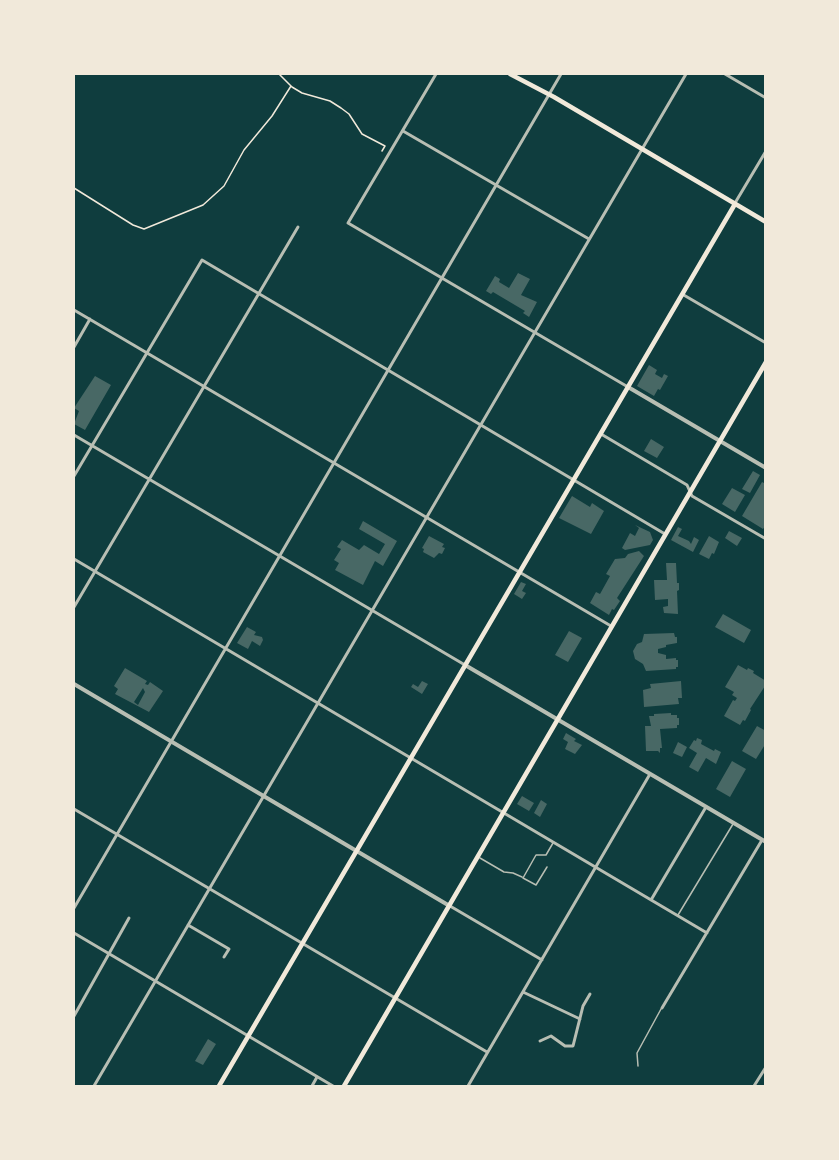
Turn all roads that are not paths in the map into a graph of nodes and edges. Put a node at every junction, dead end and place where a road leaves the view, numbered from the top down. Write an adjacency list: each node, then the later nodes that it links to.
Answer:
1 (436, 74): 8 (street)
2 (510, 74): 6 (main road)
3 (561, 74): 6 (street)
4 (686, 74): 9 (street)
5 (725, 74): 7 (street)
6 (549, 94): 9 (main road); 11 (street)
7 (765, 98)
8 (402, 131): 11 (street); 16 (street)
9 (642, 149): 12 (main road); 15 (street)
10 (765, 151): 12 (street)
11 (496, 185): 15 (street); 16 (street)
12 (735, 204): 13 (main road); 18 (main road)
13 (765, 222)
14 (298, 227): 17 (street)
15 (589, 239): 21 (street)
16 (442, 277): 21 (street); 26 (street)
17 (259, 294): 24 (street); 26 (street); 27 (street)
18 (682, 294): 22 (street); 28 (main road)
19 (74, 310): 20 (street)
20 (90, 320): 23 (street); 24 (street)
21 (535, 332): 28 (street); 29 (street)
22 (765, 343)
23 (74, 347)
24 (147, 353): 27 (street); 33 (street)
25 (765, 362): 32 (main road)
26 (388, 370): 29 (street); 34 (street)
27 (204, 387): 34 (street); 37 (street)
28 (628, 387): 30 (main road); 32 (street)
29 (481, 425): 38 (street); 40 (street)
30 (601, 434): 38 (main road); 39 (street)
31 (74, 435): 33 (street)
32 (719, 441): 35 (street); 39 (main road)
33 (92, 445): 36 (street); 37 (street)
34 (334, 463): 40 (street); 43 (street)
35 (765, 468)
36 (74, 476)
37 (150, 479): 43 (street); 45 (street)
38 (573, 480): 41 (street); 46 (main road)
39 (690, 492): 41 (main road); 42 (street)
40 (426, 518): 46 (street); 48 (street)
41 (665, 534): 49 (main road)
42 (765, 539)
43 (279, 556): 48 (street); 50 (street)
44 (74, 559): 45 (street)
45 (94, 572): 47 (street); 50 (street)
46 (519, 572): 49 (street); 51 (main road)
47 (74, 607)
48 (371, 611): 51 (street); 53 (street)
49 (611, 626): 54 (main road)
50 (225, 649): 53 (street); 55 (street)
51 (465, 665): 54 (street); 56 (main road)
52 (74, 684): 55 (street)
53 (317, 704): 56 (street); 58 (street)
54 (557, 719): 57 (street); 61 (main road)
55 (171, 741): 58 (street); 63 (street)
56 (411, 758): 61 (street); 66 (main road)
57 (650, 774): 59 (street); 69 (street)
58 (263, 796): 66 (street); 71 (street)
59 (706, 807): 62 (street); 72 (street)
60 (74, 809): 63 (street)
61 (502, 812): 65 (street); 67 (main road)
62 (733, 823): 64 (street); 75 (lane)
63 (116, 834): 71 (street); 74 (street)
64 (764, 841): 79 (street)
65 (553, 843): 69 (street); 70 (lane)
66 (357, 850): 73 (street); 80 (main road)
67 (477, 856): 70 (lane); 73 (main road)
68 (547, 867): 70 (lane)
69 (595, 868): 72 (street); 83 (street)
70 (523, 878)
71 (209, 889): 77 (street); 80 (street)
72 (651, 900): 75 (street)
73 (448, 905): 83 (street); 87 (main road)
74 (74, 908)
75 (678, 916): 79 (street)
76 (129, 918): 81 (street)
77 (188, 925): 82 (street); 84 (street)
78 (74, 933): 81 (street)
79 (707, 933): 88 (street)
80 (303, 943): 87 (street); 91 (main road)
81 (109, 954): 84 (street); 89 (street)
82 (224, 957)
83 (542, 960): 85 (street)
84 (155, 981): 91 (street); 97 (street)
85 (523, 992): 90 (street); 93 (street)
86 (590, 994): 90 (street)
87 (394, 998): 93 (street); 101 (main road)
88 (662, 1008): 94 (lane)
89 (74, 1016)
90 (580, 1019): 92 (street)
91 (248, 1037): 96 (street); 98 (main road)
92 (540, 1041)
93 (487, 1052): 102 (street)
94 (638, 1065)
95 (765, 1067): 103 (street)
96 (317, 1077): 99 (street); 100 (street)
97 (94, 1086)
98 (219, 1086)
99 (312, 1086)
100 (333, 1086)
101 (344, 1086)
102 (468, 1086)
103 (754, 1086)

